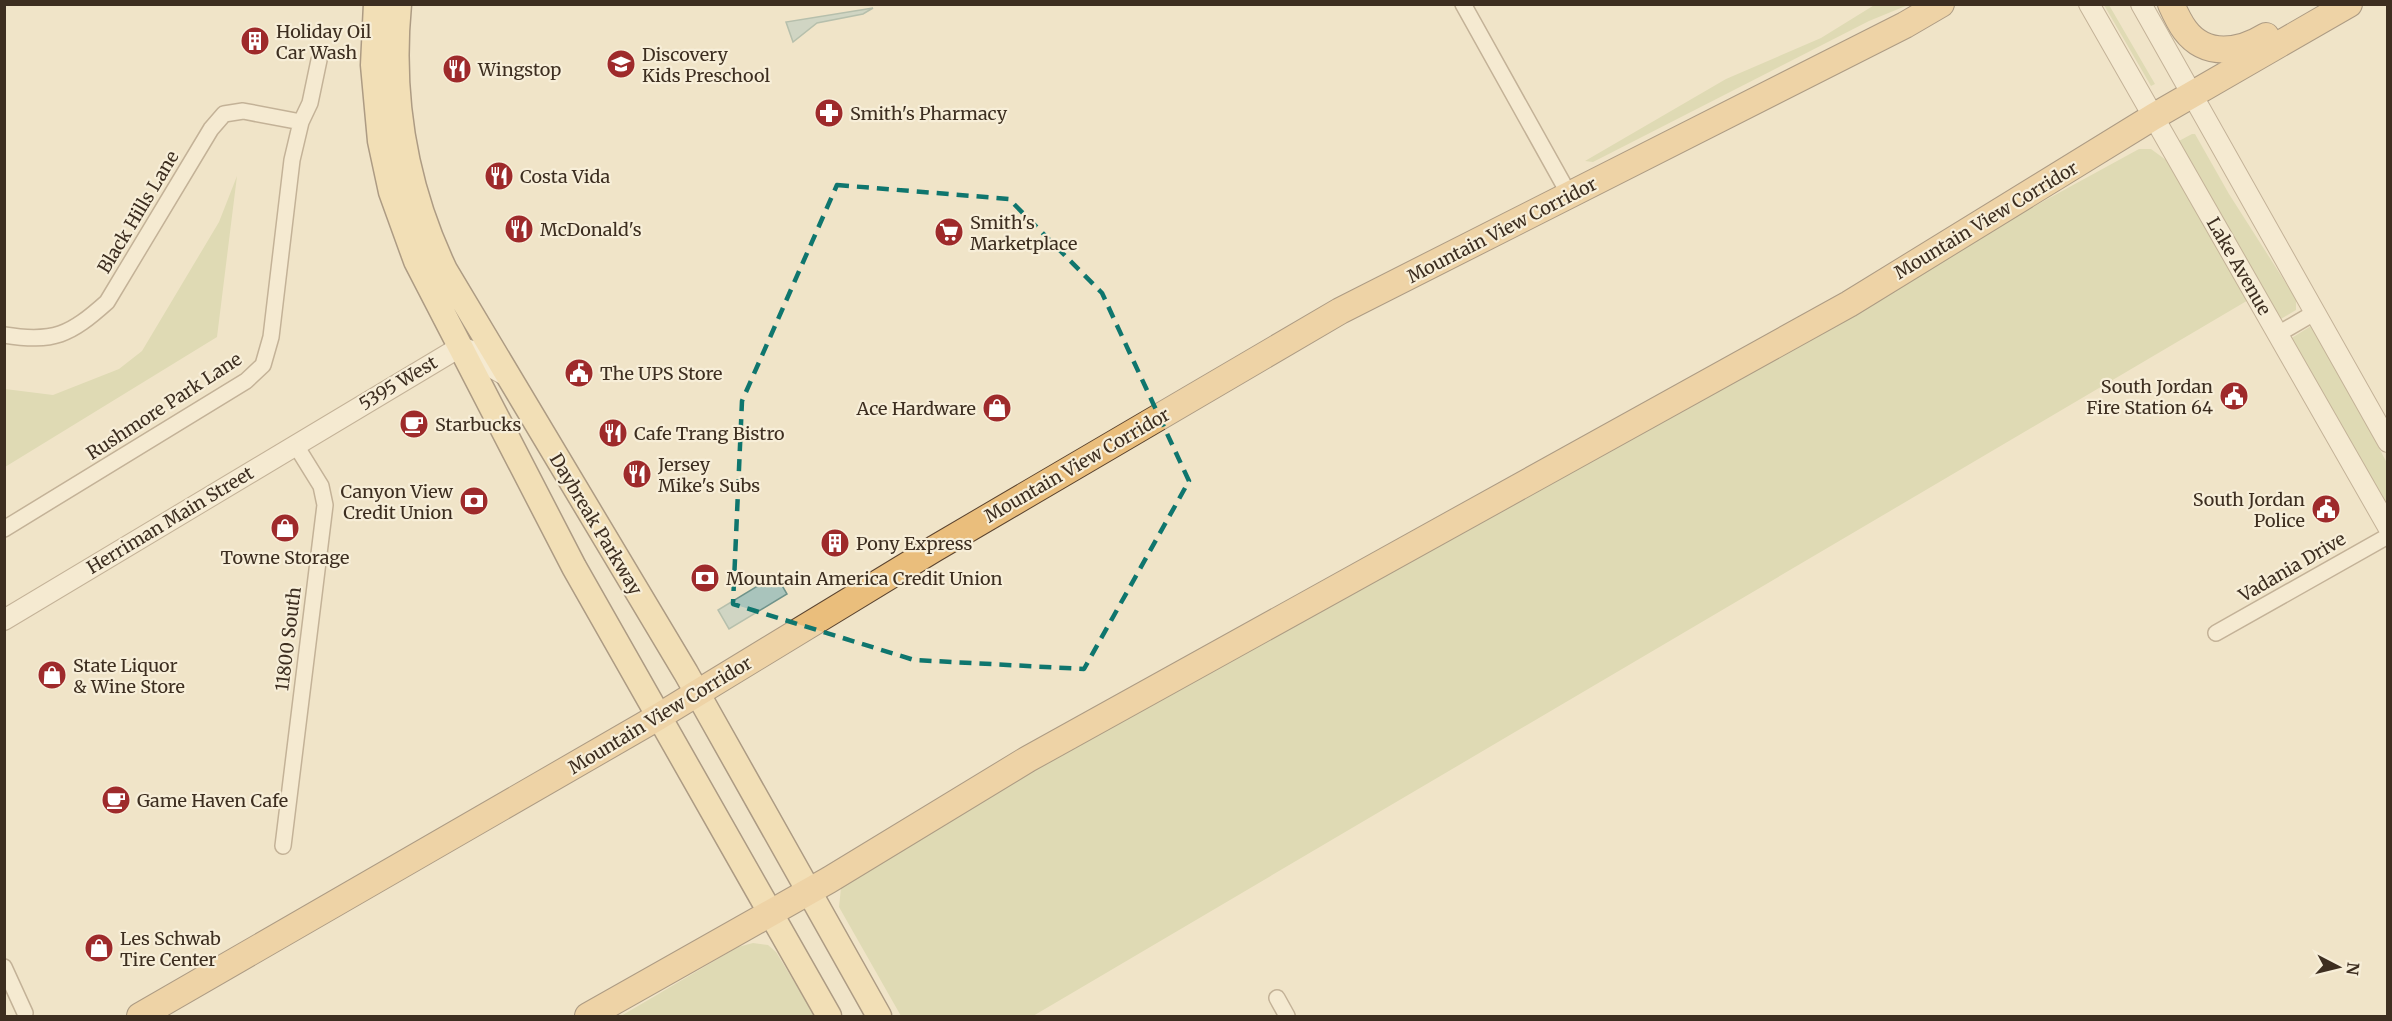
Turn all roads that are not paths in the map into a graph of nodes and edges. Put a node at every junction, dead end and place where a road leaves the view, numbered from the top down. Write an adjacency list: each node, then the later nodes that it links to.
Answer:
1 (376, 4): 15 (main road, Daybreak Parkway)
2 (399, 4): 19 (main road, Daybreak Parkway)
3 (1463, 4): 14 (street)
4 (1941, 4): 14 (highway, Mountain View Corridor)
5 (2089, 4): 12 (street, Lake Avenue)
6 (2141, 4): 11 (street)
7 (2171, 4): 8 (highway)
8 (2321, 4)
9 (2349, 4): 11 (highway, Mountain View Corridor)
10 (319, 60): 13 (street, Rushmore Park Lane)
11 (2192, 96): 12 (highway, Mountain View Corridor); 16 (street)
12 (2153, 117): 17 (street, Lake Avenue); 33 (highway, Mountain View Corridor)
13 (301, 122): 18 (street, Black Hills Lane); 26 (street, Rushmore Park Lane)
14 (1570, 196): 30 (highway, Mountain View Corridor)
15 (416, 261): 19 (main road); 20 (main road, Daybreak Parkway)
16 (2314, 313): 17 (street); 23 (street)
17 (2278, 334): 25 (street, Lake Avenue)
18 (4, 335)
19 (484, 337): 21 (main road, Daybreak Parkway)
20 (460, 347): 21 (street); 22 (street, 5395 West); 31 (main road, Daybreak Parkway)
21 (508, 377): 30 (main road, Daybreak Parkway)
22 (336, 420): 24 (street, Herriman Main Street)
23 (2388, 442)
24 (295, 444): 28 (street, Herriman Main Street); 32 (street, 11800 South)
25 (2388, 527)
26 (4, 529)
27 (2388, 536): 29 (street, Vadania Drive)
28 (4, 620)
29 (2216, 633)
30 (698, 693): 31 (highway, Mountain View Corridor); 33 (main road, Daybreak Parkway)
31 (658, 717): 34 (main road, Daybreak Parkway); 38 (highway, Mountain View Corridor)
32 (283, 846)
33 (808, 891): 34 (highway, Mountain View Corridor); 41 (main road, Daybreak Parkway)
34 (770, 913): 39 (highway, Mountain View Corridor); 40 (main road, Daybreak Parkway)
35 (4, 966): 37 (street)
36 (1277, 998): 42 (street)
37 (25, 1013)
38 (140, 1017)
39 (588, 1017)
40 (829, 1017)
41 (879, 1017)
42 (1287, 1017)

